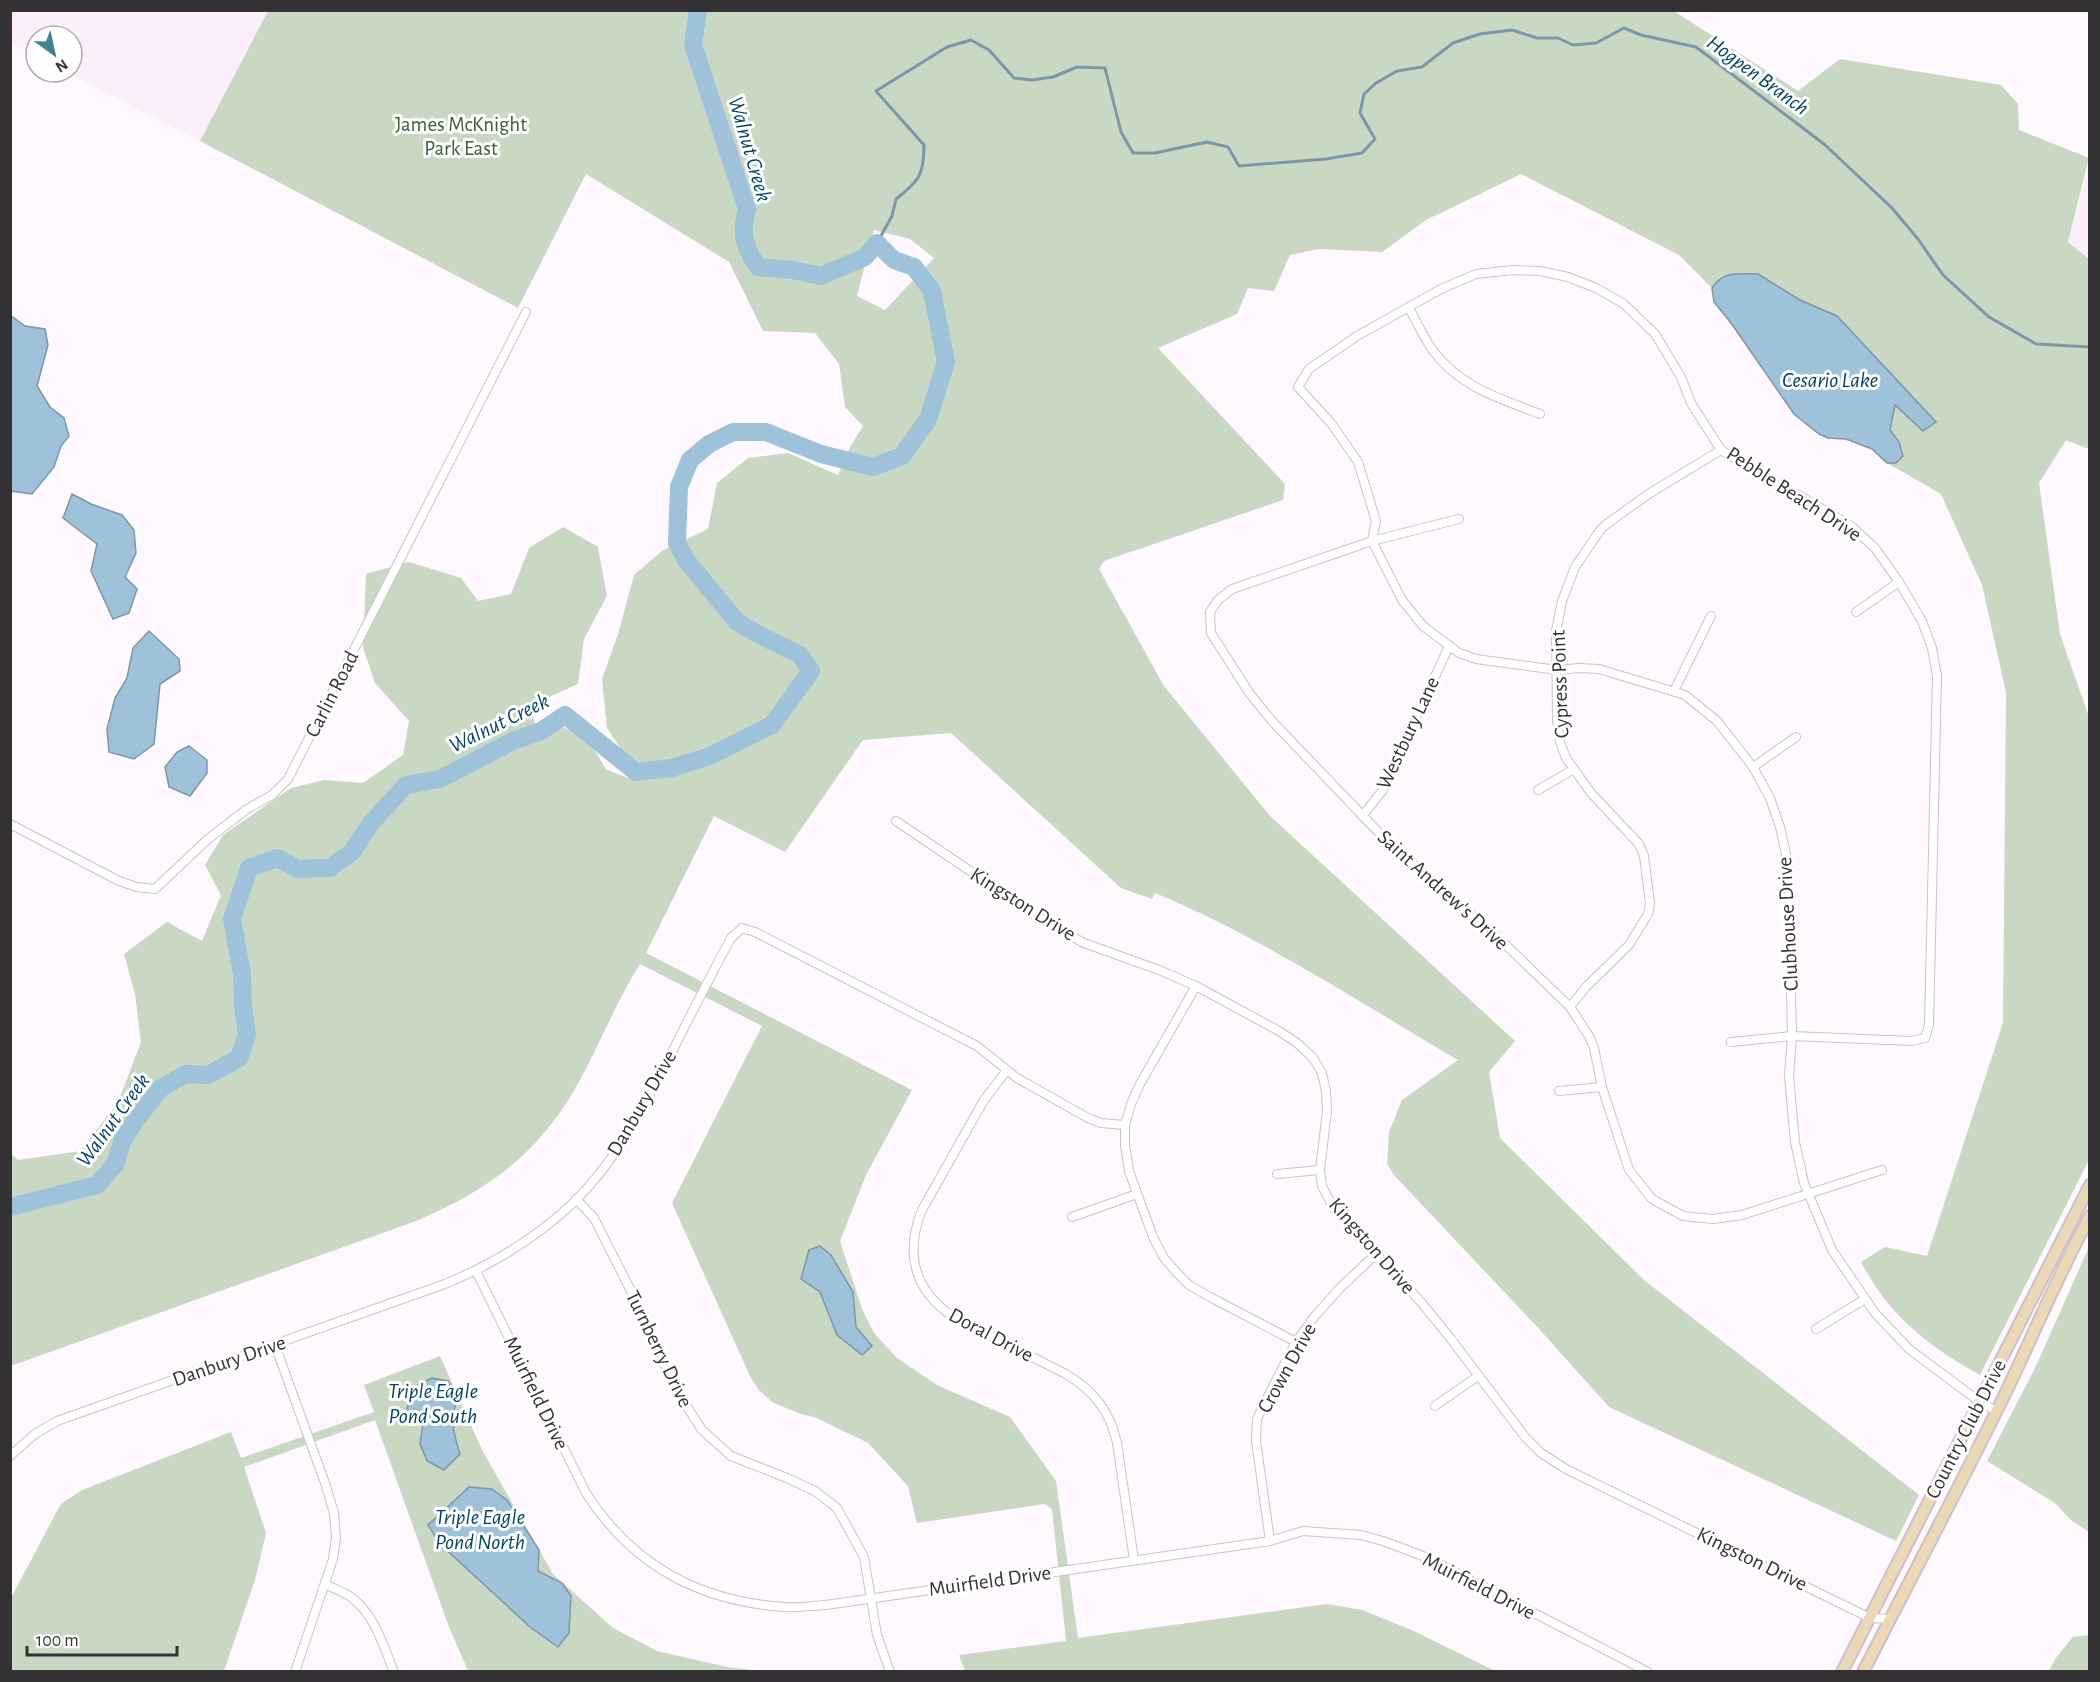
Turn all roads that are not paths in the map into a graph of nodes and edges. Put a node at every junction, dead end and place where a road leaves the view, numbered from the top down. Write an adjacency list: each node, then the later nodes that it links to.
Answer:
1 (1409, 308): 3 (street, Pebble Beach Drive); 4 (street); 5 (street, Pebble Beach Drive)
2 (526, 312): 20 (street, Carlin Road)
3 (1298, 387): 7 (street, Clubhouse Drive)
4 (1540, 414)
5 (1721, 450): 8 (street, Pebble Beach Drive); 12 (street, Cypress Point)
6 (1459, 519): 7 (street, Saint Andrew's Drive)
7 (1372, 541): 11 (street, Clubhouse Drive); 18 (street, Saint Andrew's Drive)
8 (1899, 582): 9 (street); 23 (street, Pebble Beach Drive)
9 (1857, 612)
10 (1711, 616): 13 (street)
11 (1449, 646): 12 (street, Clubhouse Drive); 18 (street, Westbury Lane)
12 (1557, 670): 13 (street, Clubhouse Drive); 16 (street, Cypress Point)
13 (1674, 691): 15 (street, Clubhouse Drive)
14 (1796, 737): 15 (street)
15 (1753, 767): 23 (street, Clubhouse Drive)
16 (1574, 769): 17 (street); 22 (street, Cypress Point)
17 (1538, 790)
18 (1362, 816): 22 (street, Saint Andrew's Drive)
19 (896, 821): 21 (street, Kingston Drive)
20 (10, 824)
21 (1196, 986): 28 (street); 29 (street, Kingston Drive)
22 (1570, 1007): 26 (street, Saint Andrew's Drive)
23 (1792, 1036): 24 (street); 34 (street, Clubhouse Drive)
24 (1731, 1042)
25 (1007, 1070): 28 (street, Danbury Drive); 35 (street, Danbury Drive); 50 (street, Doral Drive)
26 (1602, 1087): 27 (street); 34 (street, Saint Andrew's Drive)
27 (1559, 1091)
28 (1125, 1125): 33 (street)
29 (1320, 1170): 31 (street); 38 (street, Kingston Drive)
30 (1882, 1170): 34 (street, Saint Andrew's Drive)
31 (1277, 1174)
32 (2090, 1185): 45 (main road, Country Club Drive)
33 (1137, 1194): 37 (street); 42 (street)
34 (1809, 1194): 40 (street, Clubhouse Drive)
35 (576, 1199): 39 (street, Danbury Drive); 52 (street, Turnberry Drive)
36 (2090, 1216): 47 (main road, Country Club Drive)
37 (1072, 1217)
38 (1376, 1254): 42 (street, Crown Drive); 44 (street, Kingston Drive)
39 (476, 1271): 43 (street, Danbury Drive); 52 (street, Muirfield Drive)
40 (1865, 1299): 41 (street); 45 (street, Clubhouse Drive)
41 (1816, 1329)
42 (1296, 1342): 49 (street, Crown Drive)
43 (275, 1345): 48 (street, Danbury Drive); 51 (street)
44 (1478, 1376): 46 (street); 53 (street, Kingston Drive)
45 (1980, 1402): 47 (street, Clubhouse Drive); 53 (main road, Country Club Drive)
46 (1435, 1406)
47 (1996, 1411): 54 (main road, Country Club Drive)
48 (10, 1456)
49 (1270, 1541): 50 (street, Muirfield Drive); 58 (street, Muirfield Drive)
50 (1134, 1560): 52 (street, Muirfield Drive)
51 (325, 1584): 55 (street); 56 (street)
52 (871, 1598): 57 (street, Turnberry Drive)
53 (1870, 1618): 54 (street, Kingston Drive); 59 (main road, Country Club Drive)
54 (1890, 1619): 60 (main road, Country Club Drive)
55 (295, 1671)
56 (394, 1671)
57 (890, 1671)
58 (1648, 1671)
59 (1842, 1671)
60 (1863, 1671)

